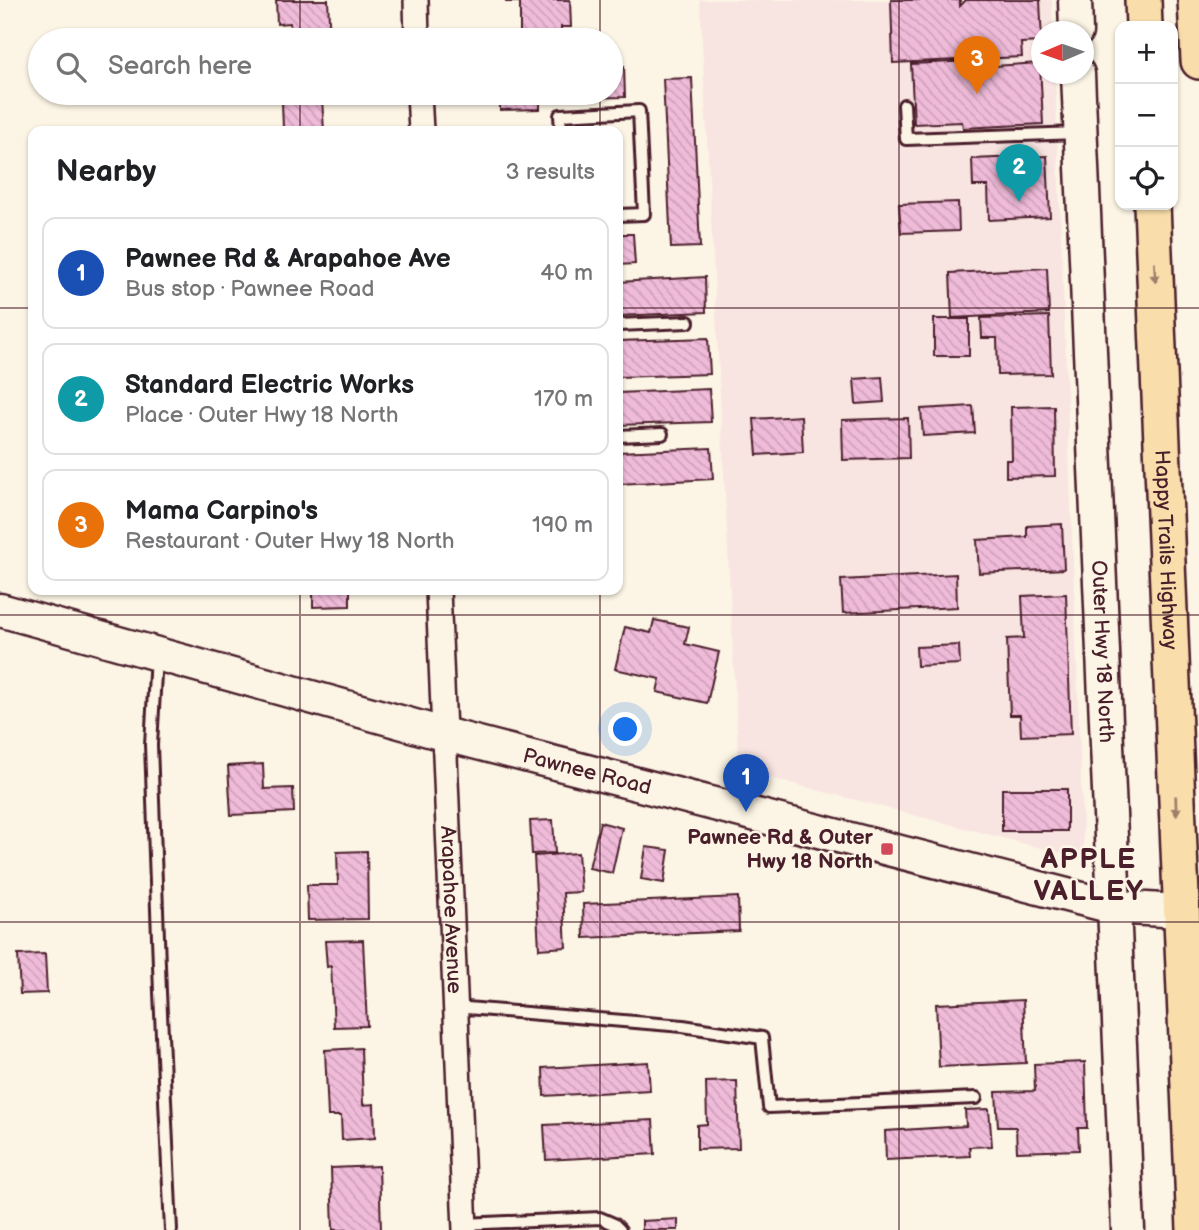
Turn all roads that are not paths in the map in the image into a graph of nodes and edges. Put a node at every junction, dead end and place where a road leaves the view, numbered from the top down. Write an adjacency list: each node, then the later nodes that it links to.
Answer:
1 (416, 0): 7 (street)
2 (1075, 0): 5 (street)
3 (1143, 0): 6 (main road)
4 (1196, 0): 8 (main road)
5 (1076, 21)
6 (1144, 21)
7 (417, 28)
8 (1199, 61)
9 (1079, 84): 14 (street, Outer Hwy 18 North)
10 (420, 105): 12 (street)
11 (904, 105): 14 (lane)
12 (421, 126)
13 (561, 126): 16 (lane)
14 (1081, 133): 27 (street, Outer Hwy 18 North)
15 (1152, 210): 23 (main road, Happy Trails Highway, one-way to 23)
16 (623, 215)
17 (688, 322): 18 (lane)
18 (623, 325)
19 (662, 434): 20 (lane)
20 (623, 436)
21 (438, 595): 25 (street, Arapahoe Avenue)
22 (0, 610): 24 (street, Pawnee Road)
23 (1170, 615): 26 (main road); 28 (main road, Happy Trails Highway, one-way to 28)
24 (156, 653): 25 (street, Pawnee Road); 32 (lane)
25 (443, 734): 27 (street, Pawnee Road); 29 (street, Arapahoe Avenue)
26 (1199, 797)
27 (1113, 908): 28 (street, Pawnee Road); 34 (street, Outer Hwy 18 North)
28 (1189, 918): 35 (main road, Happy Trails Highway)
29 (455, 1007): 30 (lane); 31 (street, Arapahoe Avenue)
30 (976, 1098)
31 (465, 1227): 33 (lane)
32 (172, 1230)
33 (620, 1230)
34 (1128, 1230)
35 (1195, 1230)

